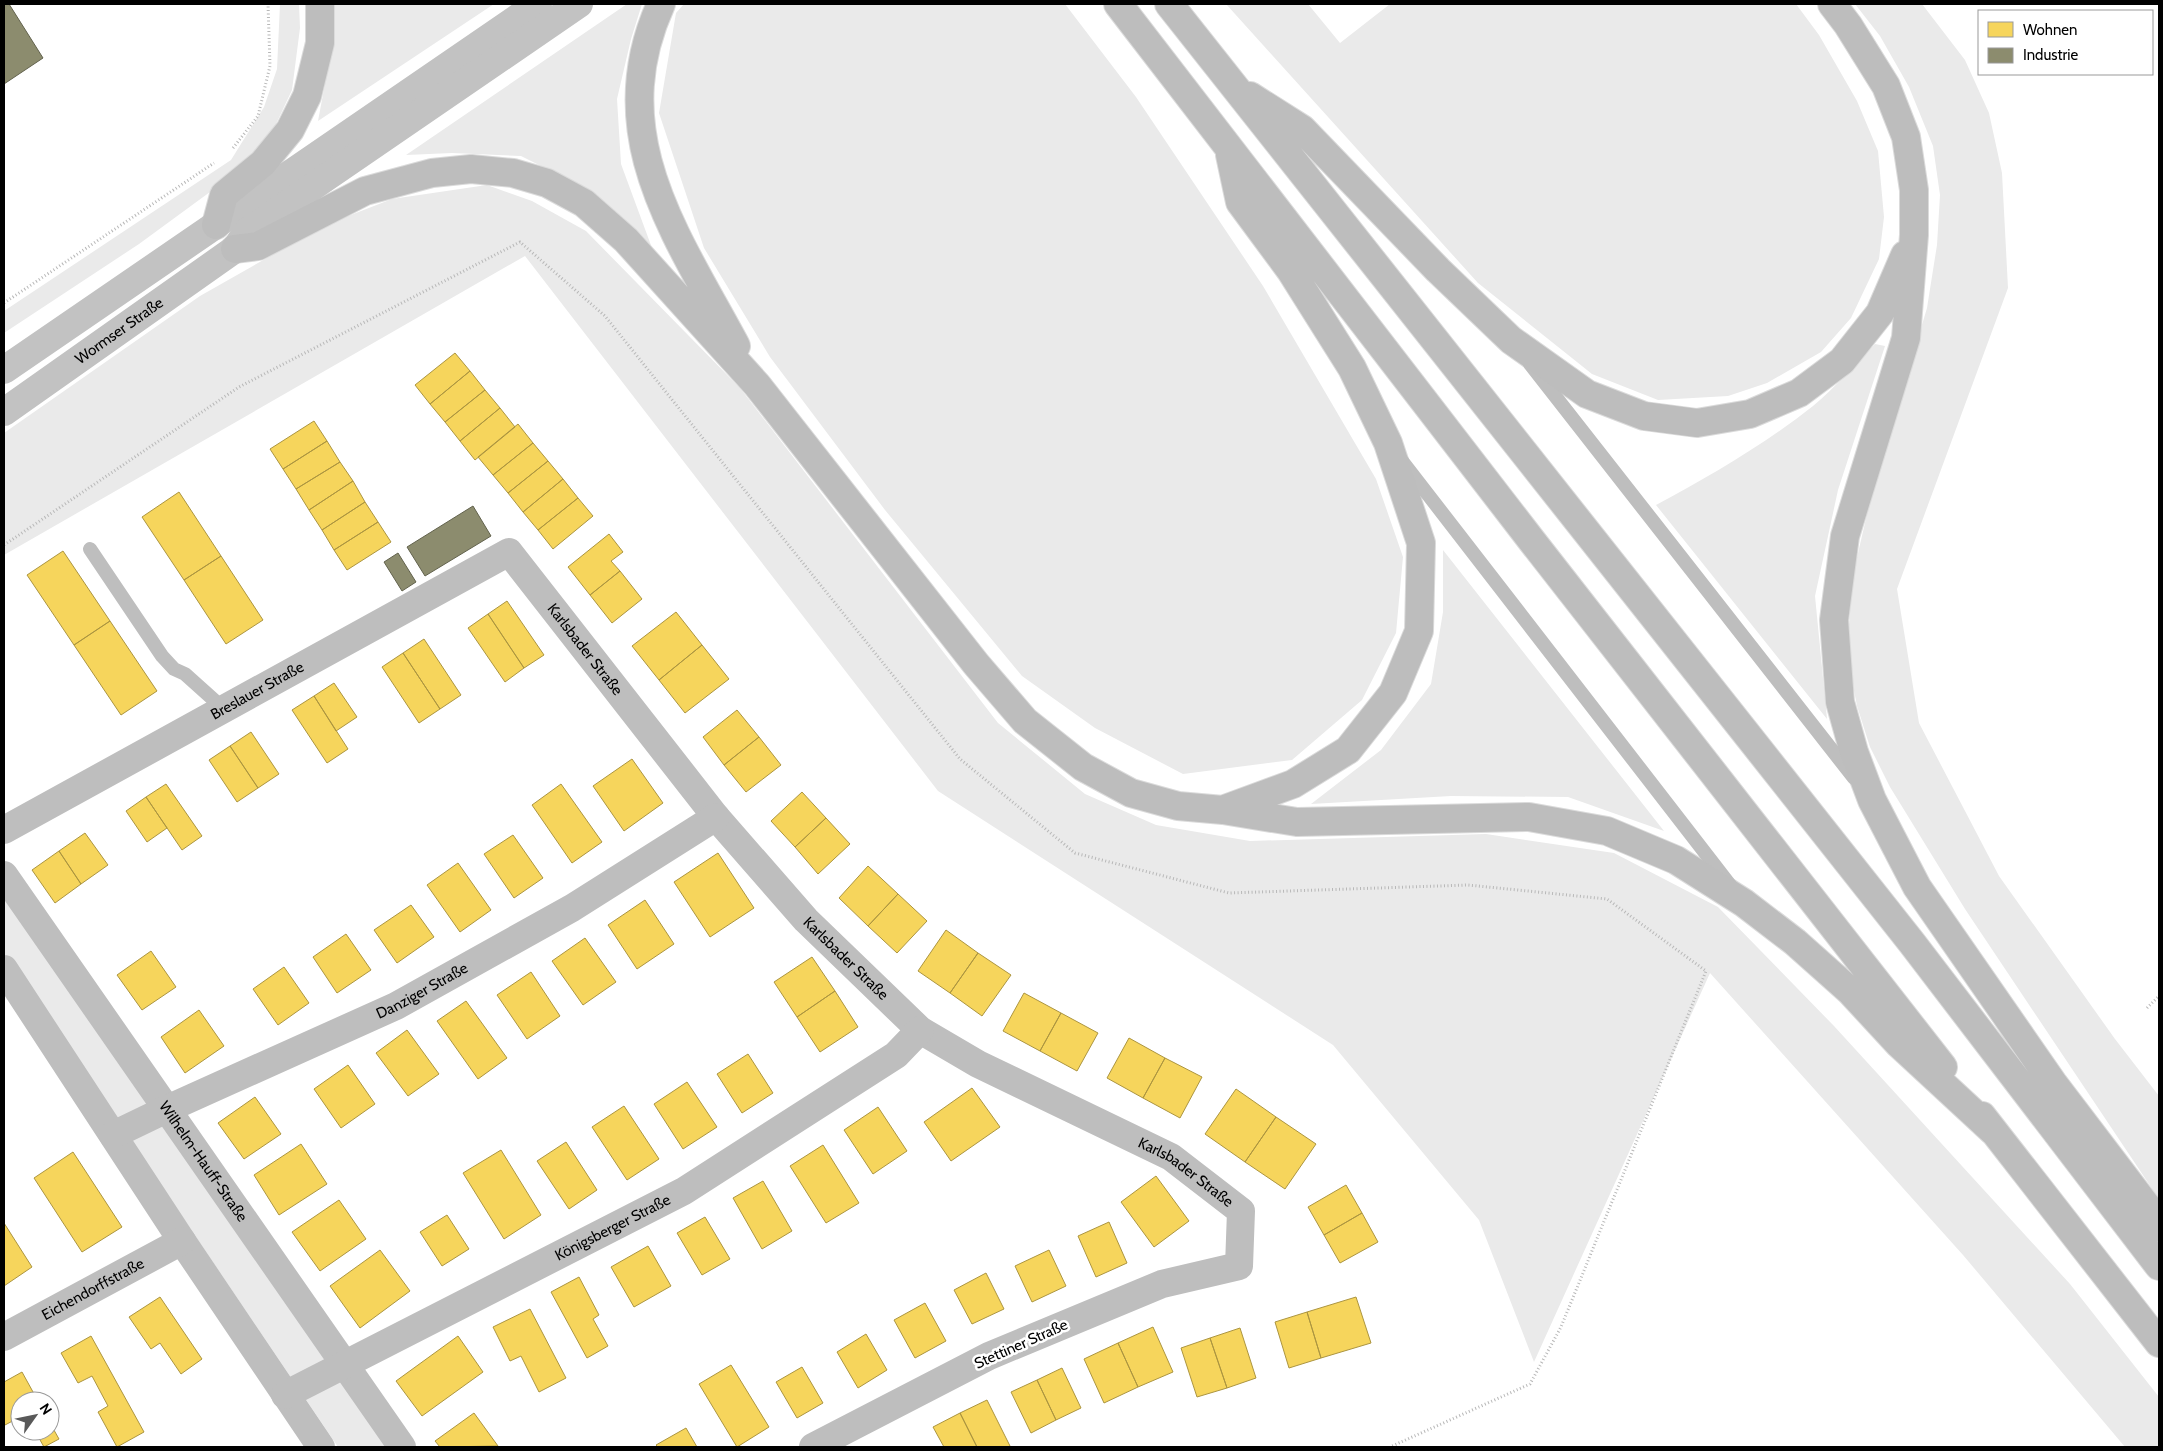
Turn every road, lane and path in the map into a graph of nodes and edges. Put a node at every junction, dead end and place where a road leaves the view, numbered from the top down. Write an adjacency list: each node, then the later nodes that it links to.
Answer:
1 (268, 4): 11 (path)
2 (320, 4): 13 (highway)
3 (538, 4): 13 (main road)
4 (579, 4): 15 (main road, Wormser Straße)
5 (661, 4): 20 (highway)
6 (1118, 4): 10 (highway)
7 (1169, 4): 9 (highway)
8 (1832, 4): 14 (highway)
9 (1232, 85): 18 (highway); 43 (highway)
10 (1229, 148): 22 (highway); 38 (highway)
11 (228, 153)
12 (220, 159): 16 (path)
13 (216, 225): 19 (main road)
14 (1914, 235): 18 (highway); 27 (highway)
15 (235, 249): 20 (highway); 21 (main road, Wormser Straße)
16 (4, 303)
17 (372, 317): 23 (path)
18 (1511, 340): 27 (lane)
19 (4, 370)
20 (757, 385): 28 (highway)
21 (4, 412)
22 (1388, 442): 28 (highway); 32 (lane)
23 (4, 545)
24 (90, 549): 26 (lane)
25 (509, 552): 26 (street, Breslauer Straße); 29 (street, Karlsbader Straße)
26 (224, 709): 30 (street, Breslauer Straße)
27 (1872, 800): 40 (highway)
28 (1223, 810): 32 (highway)
29 (716, 817): 36 (street, Karlsbader Straße); 37 (street, Danziger Straße)
30 (4, 830)
31 (4, 875): 37 (street, Wilhelm-Hauff-Straße)
32 (1744, 903): 38 (highway)
33 (4, 969): 39 (street)
34 (2159, 996): 35 (path)
35 (2147, 1008)
36 (920, 1030): 42 (street, Karlsbader Straße); 46 (street, Königsberger Straße)
37 (167, 1109): 39 (street, Danziger Straße); 46 (street, Wilhelm-Hauff-Straße)
38 (1993, 1131): 45 (highway)
39 (113, 1135): 41 (street)
40 (2159, 1227)
41 (182, 1241): 44 (street, Eichendorffstraße); 47 (street)
42 (1238, 1266): 50 (street, Stettiner Straße)
43 (2159, 1266)
44 (4, 1337)
45 (2159, 1343)
46 (343, 1364): 47 (street, Königsberger Straße); 49 (street, Wilhelm-Hauff-Straße)
47 (285, 1395): 48 (street)
48 (321, 1447)
49 (402, 1447)
50 (813, 1447)

